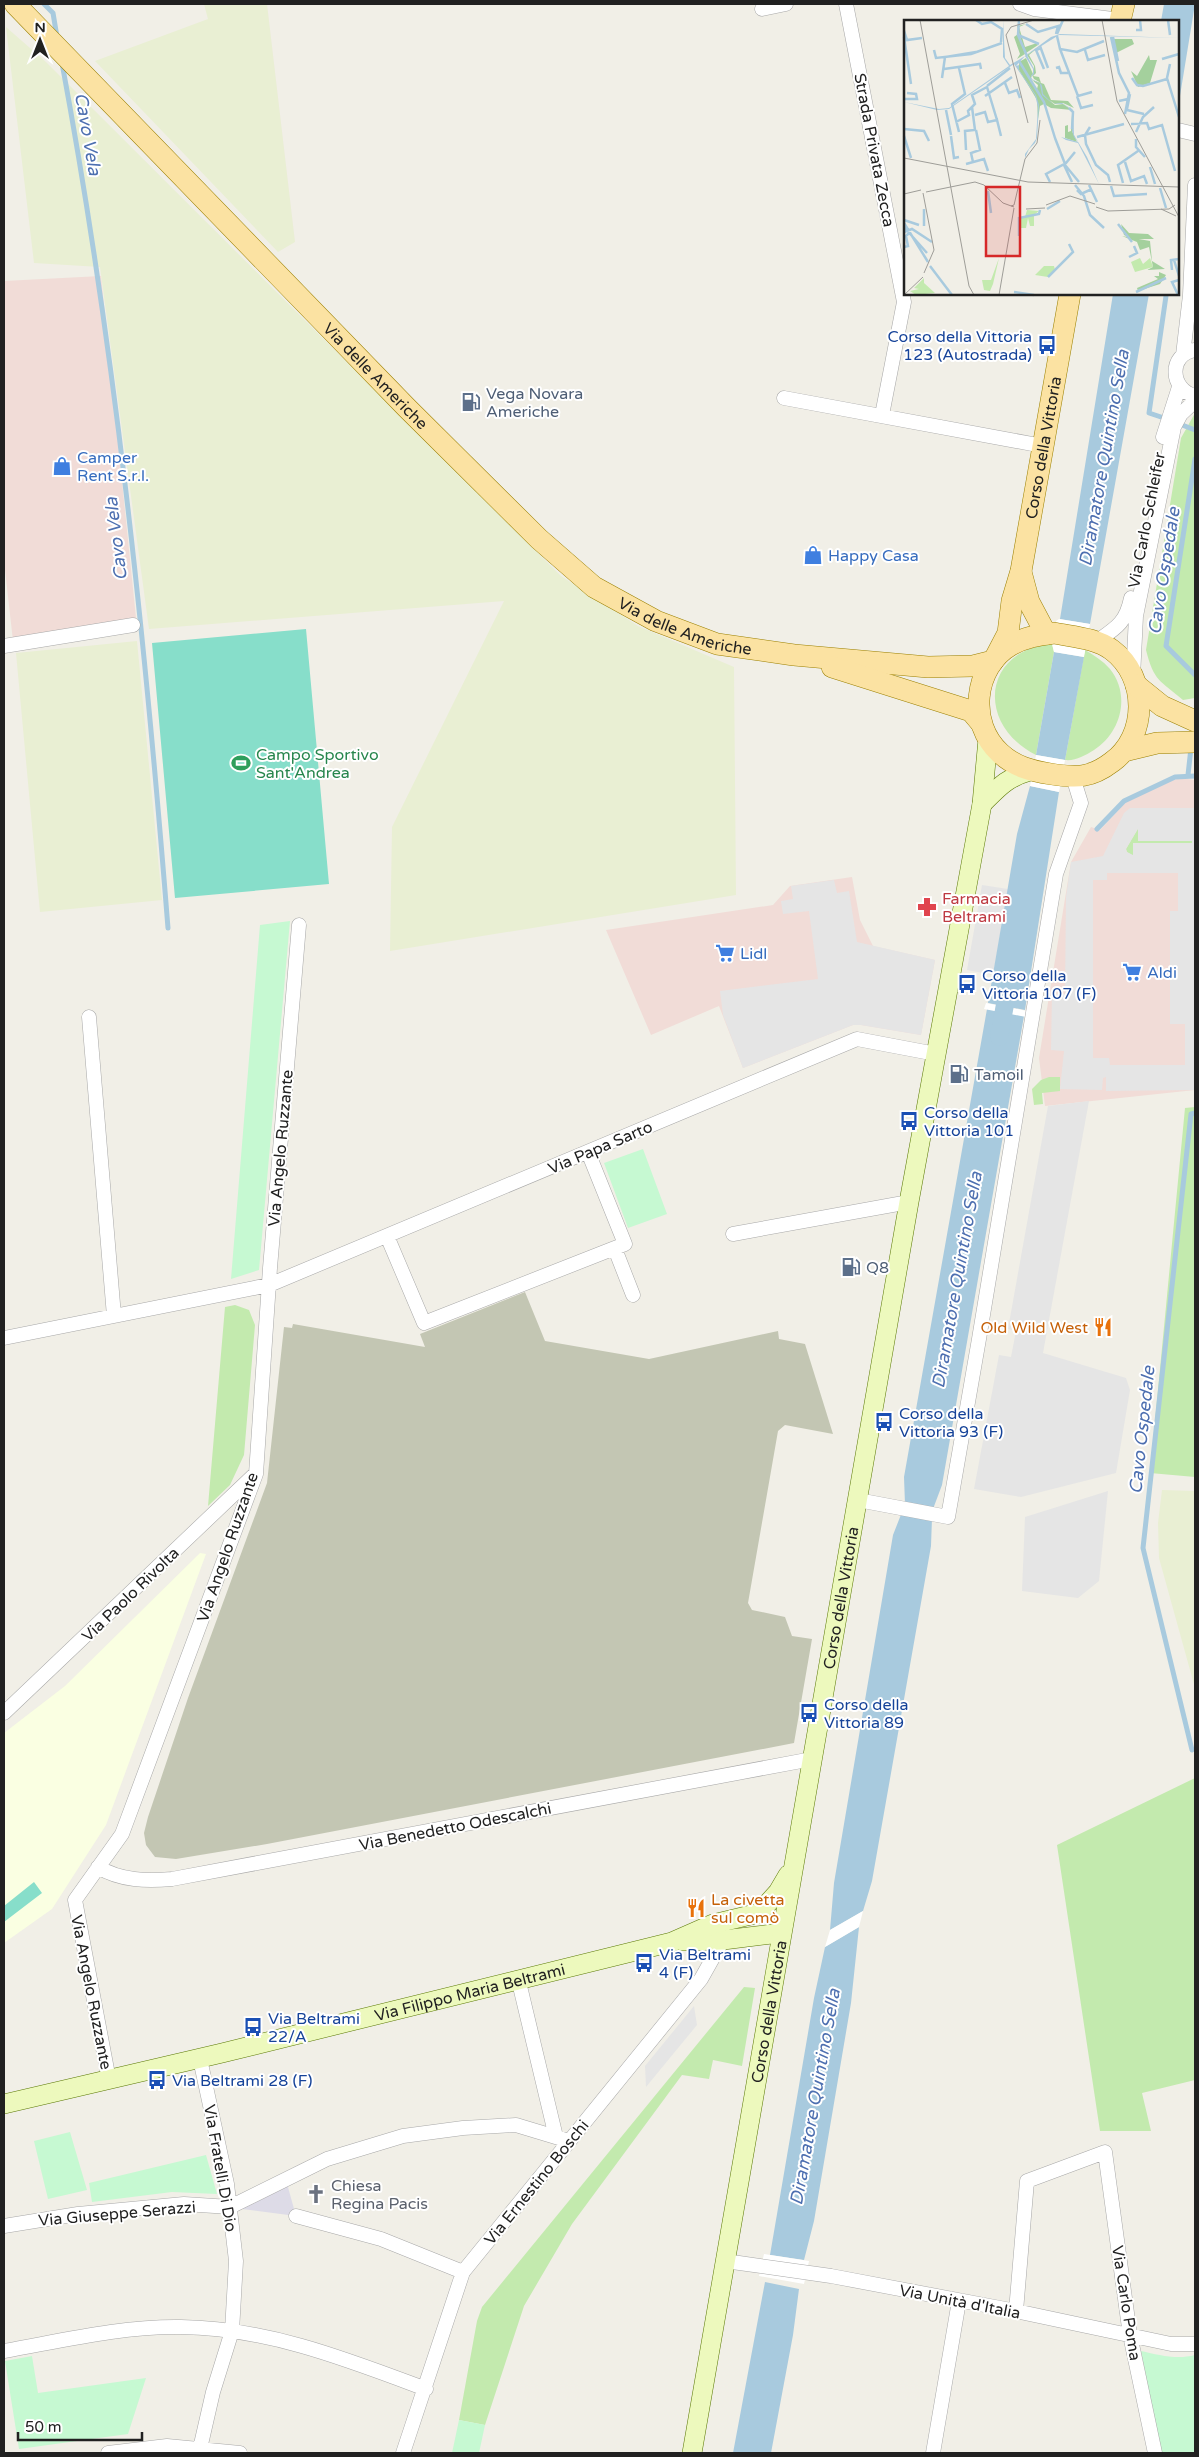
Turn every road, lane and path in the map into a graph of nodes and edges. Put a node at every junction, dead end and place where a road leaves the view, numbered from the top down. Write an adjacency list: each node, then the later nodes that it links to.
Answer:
1 (15, 4): 24 (main road, Via delle Americhe)
2 (786, 4): 5 (street)
3 (846, 4): 16 (street, Strada Privata Zecca)
4 (1020, 4): 6 (street)
5 (762, 9)
6 (1121, 15)
7 (1195, 186): 8 (street)
8 (1190, 294): 10 (street); 11 (street)
9 (1070, 295): 18 (main road, Corso della Vittoria)
10 (1195, 314)
11 (1189, 353): 12 (street)
12 (1179, 386): 13 (street); 17 (street, Via Carlo Schleifer)
13 (1195, 396)
14 (784, 398): 16 (street)
15 (1195, 401): 17 (street)
16 (882, 415): 18 (street)
17 (1172, 420): 22 (street, Via Carlo Schleifer); 26 (street, Via Carlo Schleifer)
18 (1043, 446): 19 (main road, Corso della Vittoria)
19 (1021, 571): 21 (main road, Corso della Vittoria); 25 (main road, Corso della Vittoria)
20 (133, 625): 23 (street)
21 (1050, 634): 22 (main road); 25 (main road)
22 (1091, 640): 26 (main road)
23 (4, 646)
24 (794, 655): 25 (main road, Via delle Americhe); 27 (main road, Via delle Americhe)
25 (994, 660): 27 (main road)
26 (1135, 681): 28 (main road); 29 (main road)
27 (984, 731): 30 (main road); 32 (main road, Corso della Vittoria)
28 (1192, 733): 29 (main road)
29 (1124, 751): 31 (main road)
30 (1030, 771): 31 (main road); 32 (main road)
31 (1068, 777): 46 (street)
32 (982, 804): 35 (main road, Corso della Vittoria)
33 (299, 925): 41 (street, Via Angelo Ruzzante)
34 (88, 1017): 43 (street)
35 (936, 1054): 36 (street, Via Papa Sarto); 37 (main road, Corso della Vittoria)
36 (588, 1152): 39 (street, Via Papa Sarto); 40 (street)
37 (909, 1202): 38 (street); 46 (main road, Corso della Vittoria)
38 (733, 1234)
39 (387, 1236): 40 (street); 41 (street, Via Papa Sarto)
40 (615, 1248): 42 (street)
41 (269, 1285): 43 (street, Via Papa Sarto); 45 (street, Via Angelo Ruzzante)
42 (633, 1295)
43 (114, 1316): 44 (street, Via Papa Sarto)
44 (4, 1338)
45 (256, 1474): 47 (street, Via Paolo Rivolta); 50 (street, Via Angelo Ruzzante)
46 (858, 1500): 48 (main road, Corso della Vittoria)
47 (4, 1713)
48 (812, 1759): 49 (main road, Corso della Vittoria); 50 (street, Via Benedetto Odescalchi)
49 (794, 1865): 51 (main road); 52 (main road, Corso della Vittoria)
50 (98, 1867): 57 (street, Via Angelo Ruzzante)
51 (759, 1913): 52 (main road, Via Filippo Maria Beltrami); 54 (main road, Via Filippo Maria Beltrami)
52 (782, 1927): 53 (main road, Via Filippo Maria Beltrami); 63 (main road, Corso della Vittoria)
53 (723, 1940): 54 (main road, Via Filippo Maria Beltrami); 59 (street, Via Ernestino Boschi)
54 (672, 1942): 55 (main road, Via Filippo Maria Beltrami)
55 (518, 1978): 56 (main road, Via Filippo Maria Beltrami); 59 (street)
56 (200, 2058): 57 (main road, Via Filippo Maria Beltrami); 60 (street, Via Fratelli Di Dio)
57 (109, 2080): 58 (main road, Via Filippo Maria Beltrami)
58 (4, 2104)
59 (562, 2139): 60 (street); 64 (street, Via Ernestino Boschi)
60 (230, 2207): 62 (street, Via Giuseppe Serazzi); 67 (street, Via Fratelli Di Dio)
61 (296, 2216): 64 (street)
62 (4, 2226)
63 (725, 2261): 65 (street, Via Unità d'Italia); 76 (main road, Corso della Vittoria)
64 (463, 2272): 71 (street, Via Ernestino Boschi)
65 (958, 2301): 66 (street, Via Unità d'Italia); 77 (street)
66 (1016, 2311): 68 (street, Via Unità d'Italia); 68 (street, Via Carlo Poma)
67 (232, 2331): 70 (street); 71 (street); 72 (street, Via Fratelli Di Dio)
68 (1130, 2335): 69 (street, Via Unità d'Italia); 78 (street, Via Carlo Poma)
69 (1195, 2344)
70 (4, 2351)
71 (426, 2389): 75 (street, Via Ernestino Boschi)
72 (200, 2451): 73 (street); 74 (street)
73 (108, 2453)
74 (240, 2453)
75 (403, 2453)
76 (692, 2453)
77 (934, 2453)
78 (1155, 2453)

